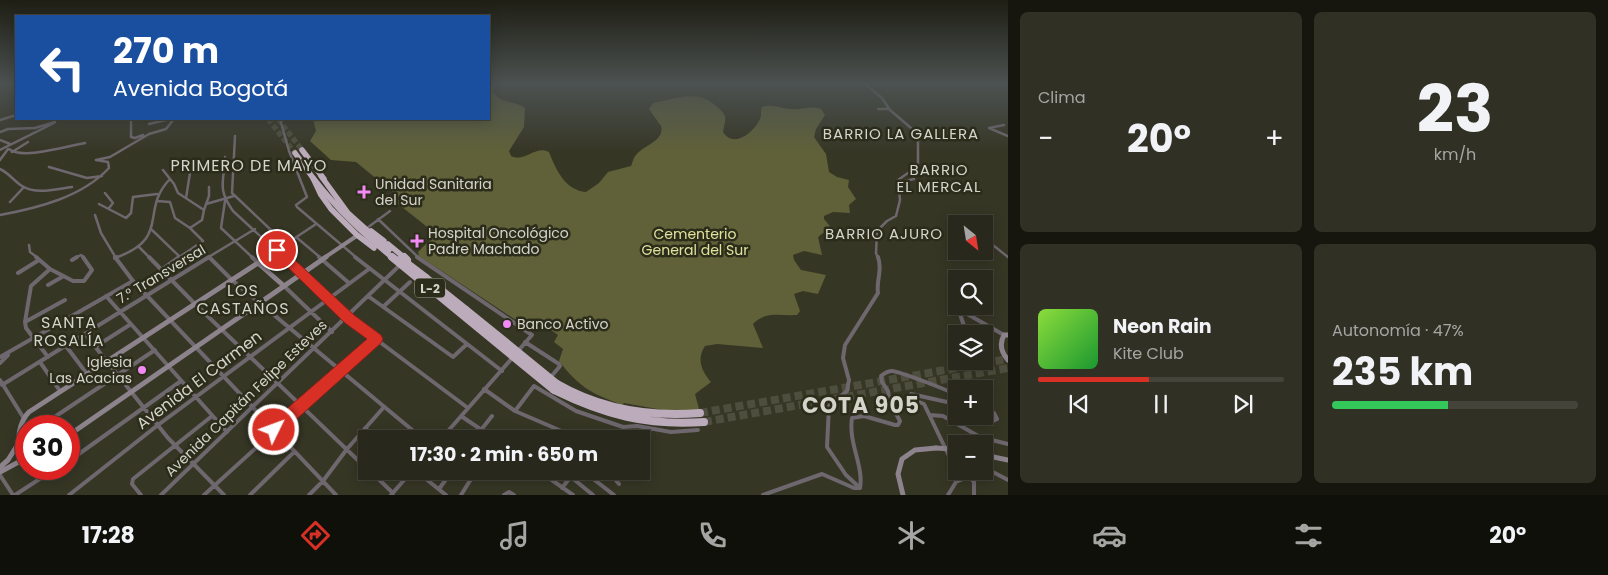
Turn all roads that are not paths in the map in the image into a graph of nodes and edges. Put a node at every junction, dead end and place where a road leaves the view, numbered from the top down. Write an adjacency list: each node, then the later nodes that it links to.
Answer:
1 (887, 106): 3 (street)
2 (878, 109): 3 (street)
3 (889, 109): 38 (street)
4 (15, 115): 5 (street)
5 (0, 120)
6 (131, 120): 13 (street)
7 (166, 120): 10 (street)
8 (173, 120): 13 (street)
9 (280, 120): 55 (street)
10 (149, 124)
11 (1004, 125): 15 (street)
12 (0, 132): 19 (street)
13 (148, 134): 31 (street)
14 (235, 136): 41 (street)
15 (1008, 136)
16 (0, 140): 19 (street)
17 (28, 142): 22 (street)
18 (85, 142): 22 (street)
19 (11, 144): 20 (street)
20 (5, 148): 21 (street); 22 (street)
21 (0, 150)
22 (11, 150): 26 (street)
23 (302, 150): 32 (highway, L-2)
24 (295, 153): 32 (highway, L-2)
25 (226, 157): 43 (street)
26 (0, 160)
27 (49, 168): 31 (street)
28 (0, 170): 35 (street)
29 (163, 170): 33 (street)
30 (190, 173): 42 (street)
31 (103, 176): 53 (street)
32 (317, 177): 51 (highway, bridge); 57 (highway, bridge); 83 (highway, L-2, bridge); 85 (highway, L-2, bridge)
33 (170, 178): 40 (street); 42 (street)
34 (914, 179): 38 (street)
35 (24, 187): 36 (street); 45 (street)
36 (72, 187)
37 (209, 187): 47 (street)
38 (898, 189): 211 (street)
39 (105, 193): 48 (street)
40 (157, 194): 44 (street); 48 (street)
41 (234, 196): 43 (street); 60 (street)
42 (186, 198): 49 (street)
43 (225, 200): 47 (street); 59 (street); 63 (street)
44 (157, 201): 56 (street); 58 (street)
45 (10, 202)
46 (99, 204): 48 (street)
47 (206, 204): 49 (street)
48 (109, 208)
49 (204, 210): 56 (street)
50 (390, 211): 54 (street)
51 (335, 213): 61 (highway)
52 (95, 214): 72 (street)
53 (0, 215)
54 (378, 219): 57 (street); 69 (street)
55 (316, 224): 62 (street); 66 (street)
56 (190, 228): 70 (street)
57 (367, 228): 61 (street); 85 (highway, bridge)
58 (151, 229): 67 (street); 70 (street)
59 (255, 229): 63 (street, 7.° Transversal); 68 (street)
60 (272, 231)
61 (357, 235): 66 (street); 83 (highway, bridge)
62 (296, 237): 68 (street); 74 (street)
63 (236, 241): 73 (street, 7.° Transversal); 77 (street)
64 (29, 245): 75 (street)
65 (993, 245): 71 (street)
66 (342, 246): 74 (street); 79 (street)
67 (139, 247): 72 (street); 80 (street)
68 (277, 250): 77 (street); 82 (street)
69 (412, 254): 87 (street, Avenida Capitán Felipe Esteves); 120 (street)
70 (180, 257): 80 (street)
71 (1008, 257)
72 (115, 258): 88 (street)
73 (210, 258): 86 (street); 89 (street, 7.° Transversal)
74 (322, 259): 82 (street); 91 (street)
75 (39, 260): 78 (street); 81 (street)
76 (72, 260): 84 (street)
77 (258, 262): 86 (street); 93 (street)
78 (50, 269): 84 (street); 107 (street)
79 (369, 269): 87 (street); 91 (street, Avenida El Carmen)
80 (161, 270): 89 (street)
81 (18, 273)
82 (302, 273): 93 (street); 98 (street)
83 (413, 275): 144 (highway, L-2, bridge)
84 (63, 277): 92 (street)
85 (426, 278): 144 (highway, L-2, bridge)
86 (232, 280): 100 (street); 101 (street)
87 (384, 280): 94 (street); 97 (street, Avenida Capitán Felipe Esteves)
88 (133, 281): 95 (street); 96 (street)
89 (172, 281): 96 (street, 7.° Transversal); 101 (street)
90 (410, 282): 94 (street)
91 (349, 283): 98 (street, Avenida El Carmen)
92 (48, 285)
93 (284, 286): 100 (street); 104 (street)
94 (399, 292): 102 (street); 121 (street)
95 (106, 296): 103 (street); 117 (street)
96 (147, 296): 103 (street, 7.° Transversal); 106 (street)
97 (368, 296): 102 (street); 105 (street, Avenida Capitán Felipe Esteves)
98 (329, 298): 104 (street, Avenida El Carmen); 105 (street)
99 (65, 300): 107 (street)
100 (260, 303): 111 (street); 113 (street)
101 (195, 304): 106 (street); 113 (street)
102 (383, 306): 121 (street)
103 (121, 312): 108 (street); 115 (street, 7.° Transversal)
104 (311, 312): 111 (street, Avenida El Carmen); 114 (street)
105 (347, 316): 114 (street, Avenida Capitán Felipe Esteves); 119 (street)
106 (169, 321): 118 (street); 124 (street)
107 (25, 322): 117 (street)
108 (132, 324): 118 (street); 123 (street)
109 (964, 325): 110 (street)
110 (988, 325)
111 (289, 328): 125 (street); 128 (street, Avenida El Carmen)
112 (993, 328): 116 (street)
113 (223, 330): 124 (street); 128 (street)
114 (332, 332): 125 (street, Avenida Capitán Felipe Esteves)
115 (84, 334): 122 (street, 7.° Transversal); 123 (street)
116 (1006, 335): 131 (street)
117 (36, 338): 127 (street); 129 (street)
118 (143, 338): 126 (street); 132 (street)
119 (376, 339): 136 (street); 156 (street)
120 (525, 342): 137 (street); 147 (street)
121 (467, 344): 137 (street)
122 (66, 346): 129 (street, 7.° Transversal); 138 (street)
123 (95, 347): 132 (street)
124 (195, 348): 135 (street); 140 (street)
125 (314, 348): 136 (street); 142 (street, Avenida Capitán Felipe Esteves)
126 (155, 350): 135 (street); 139 (street)
127 (10, 353): 130 (street); 133 (street)
128 (250, 356): 140 (street, Avenida El Carmen); 142 (street)
129 (48, 357): 134 (street, 7.° Transversal)
130 (0, 358)
131 (1008, 360)
132 (107, 361): 138 (street); 139 (street)
133 (0, 362)
134 (40, 362): 143 (street, 7.° Transversal); 148 (street)
135 (169, 366): 141 (street); 149 (street)
136 (341, 370): 152 (street); 155 (street)
137 (502, 370): 145 (street)
138 (87, 374): 148 (street)
139 (118, 375): 149 (street); 161 (street)
140 (223, 377): 150 (street, Avenida El Carmen); 154 (street)
141 (181, 381): 150 (street); 153 (street)
142 (278, 382): 152 (street); 154 (street, Avenida Capitán Felipe Esteves)
143 (1, 383): 159 (street)
144 (556, 387): 158 (highway, L-2); 166 (highway, L-2)
145 (484, 389): 156 (street); 157 (street)
146 (948, 389): 211 (street)
147 (540, 390): 157 (street); 175 (street)
148 (60, 391): 160 (street)
149 (132, 391): 153 (street); 168 (street)
150 (196, 398): 163 (street); 167 (street, Avenida El Carmen)
151 (948, 402): 162 (street)
152 (301, 406): 170 (street); 180 (street)
153 (144, 407): 167 (street); 183 (street)
154 (253, 407): 170 (street); 176 (street, Avenida Capitán Felipe Esteves)
155 (384, 407): 169 (street); 171 (street)
156 (468, 408): 164 (street)
157 (515, 411): 174 (street)
158 (700, 413)
159 (22, 415)
160 (26, 415)
161 (58, 415)
162 (929, 415): 177 (street); 184 (street)
163 (212, 416): 176 (street); 178 (street)
164 (461, 416): 172 (street); 173 (street)
165 (492, 416): 173 (street)
166 (704, 422)
167 (158, 426): 178 (street); 216 (street, Avenida El Carmen)
168 (80, 427)
169 (365, 428): 180 (street)
170 (274, 430): 182 (street); 209 (street)
171 (412, 430)
172 (449, 430)
173 (481, 430)
174 (560, 430)
175 (698, 430)
176 (227, 432): 189 (street, Avenida Capitán Felipe Esteves)
177 (1008, 444)
178 (174, 446): 189 (street); 217 (street)
179 (15, 448): 190 (street)
180 (346, 449): 186 (street); 207 (street)
181 (948, 449): 231 (street, bridge)
182 (294, 452): 207 (street); 221 (street)
183 (80, 453)
184 (948, 454)
185 (993, 457): 187 (street)
186 (358, 460)
187 (1008, 460)
188 (15, 464): 192 (street)
189 (192, 465): 209 (street); 218 (street, Avenida Capitán Felipe Esteves)
190 (0, 467)
191 (993, 472): 206 (street)
192 (0, 473): 215 (street)
193 (38, 480): 215 (street)
194 (379, 480): 213 (street)
195 (404, 480): 213 (street)
196 (428, 480): 212 (street)
197 (446, 480): 212 (street)
198 (470, 480): 225 (street)
199 (551, 480): 210 (street)
200 (569, 480): 210 (street)
201 (575, 480): 228 (street)
202 (595, 480): 229 (street)
203 (616, 480): 208 (street)
204 (959, 480): 232 (street)
205 (972, 480): 233 (street)
206 (1008, 480)
207 (323, 481): 222 (street); 223 (street)
208 (619, 484)
209 (214, 486): 219 (street); 220 (street)
210 (562, 488): 214 (street)
211 (860, 488): 230 (street)
212 (439, 489): 224 (street)
213 (392, 494)
214 (571, 494)
215 (14, 495)
216 (69, 495)
217 (141, 495)
218 (161, 495)
219 (204, 495)
220 (224, 495)
221 (250, 495)
222 (309, 495)
223 (336, 495)
224 (446, 495)
225 (461, 495)
226 (504, 495): 227 (street)
227 (514, 495)
228 (593, 495)
229 (614, 495)
230 (763, 495)
231 (904, 495)
232 (948, 495)
233 (974, 495)

